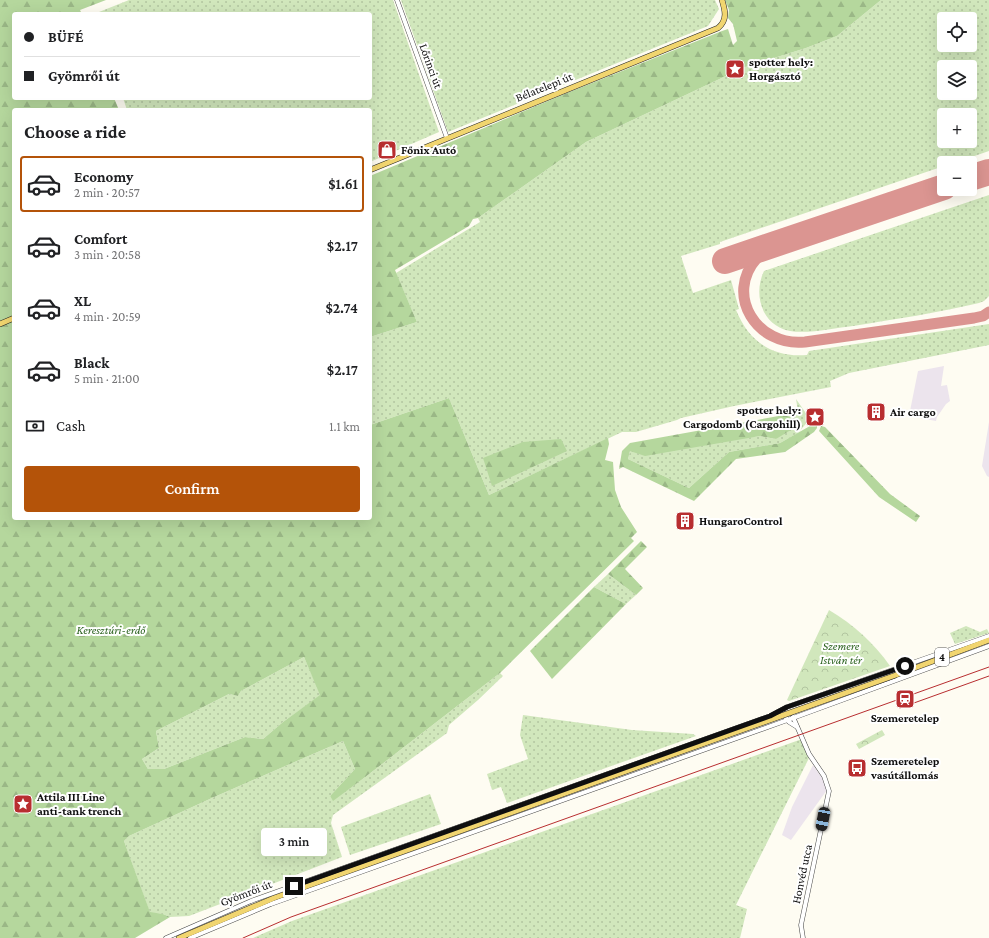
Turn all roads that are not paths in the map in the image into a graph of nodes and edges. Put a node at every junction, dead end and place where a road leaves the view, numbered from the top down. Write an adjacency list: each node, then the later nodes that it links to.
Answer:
1 (397, 0): 3 (street, Lőrinci út)
2 (722, 0): 3 (main road, Bélatelepi út)
3 (447, 138): 4 (main road, Bélatelepi út)
4 (372, 169)
5 (12, 319): 6 (main road)
6 (0, 324)
7 (989, 636): 10 (street, Gyömrői út)
8 (989, 640): 19 (main road, 4, bridge)
9 (989, 646): 12 (street, Gyömrői út)
10 (787, 707): 11 (street, Gyömrői út); 13 (street, Honvéd utca)
11 (781, 710): 14 (street); 18 (street, Gyömrői út)
12 (800, 716): 13 (street, Gyömrői út); 17 (street)
13 (793, 718): 14 (street, Gyömrői út); 17 (street, Honvéd utca)
14 (788, 720): 15 (street, Gyömrői út); 16 (street)
15 (775, 724): 16 (street); 20 (street, Gyömrői út)
16 (792, 724): 17 (street)
17 (797, 727): 21 (street, Honvéd utca)
18 (166, 938)
19 (179, 938)
20 (190, 938)
21 (803, 938)

